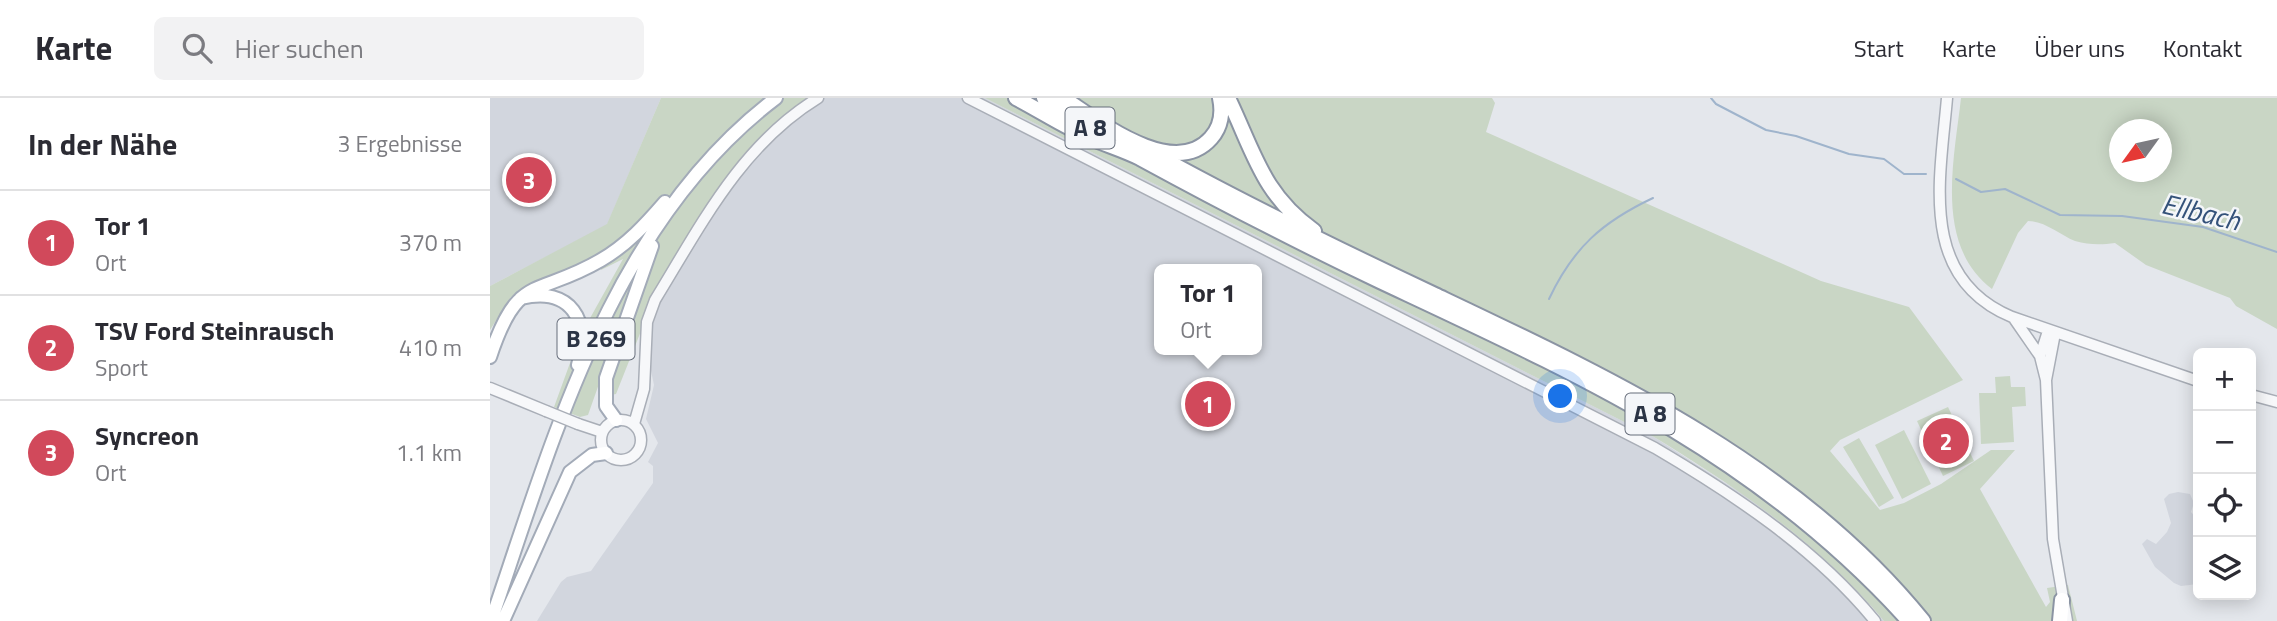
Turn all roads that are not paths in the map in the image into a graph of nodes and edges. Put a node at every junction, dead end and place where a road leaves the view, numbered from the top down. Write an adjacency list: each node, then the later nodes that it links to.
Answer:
1 (768, 98): 13 (main road)
2 (776, 98): 13 (main road, B 269 / B 269)
3 (818, 98): 27 (street)
4 (968, 98): 35 (street)
5 (1016, 98): 12 (highway)
6 (1044, 98): 12 (highway, A 8 / A 8)
7 (1063, 98): 11 (highway, A 8)
8 (1220, 98): 11 (highway)
9 (1228, 98): 14 (highway)
10 (1947, 98): 16 (street)
11 (1133, 142): 14 (highway, A 8 / A 8)
12 (1138, 157): 32 (highway, A 8 / A 8)
13 (691, 177): 15 (main road); 20 (main road); 26 (main road); 30 (main road, B 269 / B 269)
14 (1341, 251): 32 (highway, A 8 / A 8)
15 (518, 299): 19 (main road); 20 (main road)
16 (2012, 317): 17 (street); 18 (street)
17 (2052, 332): 18 (street); 21 (street); 22 (street)
18 (2040, 356): 22 (street)
19 (490, 357)
20 (575, 377): 30 (main road)
21 (2193, 379)
22 (2046, 380): 31 (street)
23 (490, 388): 28 (street, bridge)
24 (2256, 396): 25 (street)
25 (2277, 402)
26 (616, 420): 27 (street); 28 (street)
27 (634, 424): 29 (street)
28 (602, 432): 29 (street)
29 (606, 453): 34 (main road)
30 (528, 512): 33 (main road, B 269 / B 269)
31 (2062, 600): 36 (highway); 37 (street)
32 (1919, 619)
33 (491, 621)
34 (503, 621)
35 (1875, 621)
36 (2060, 621)
37 (2067, 621)

